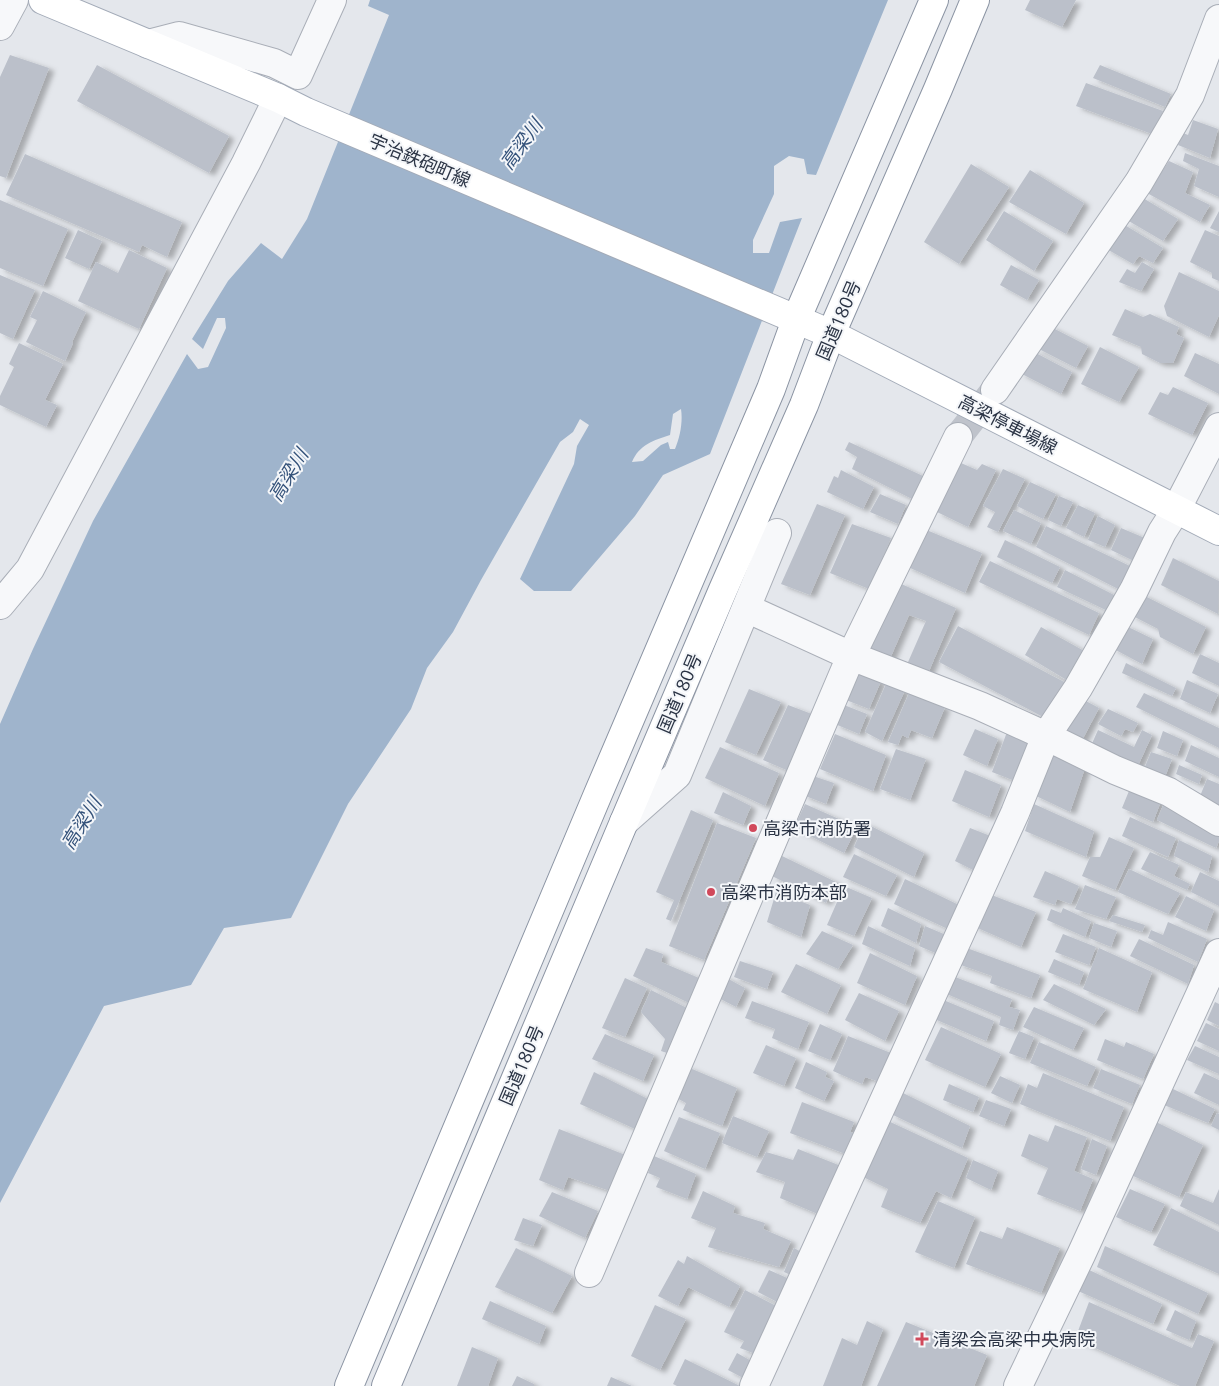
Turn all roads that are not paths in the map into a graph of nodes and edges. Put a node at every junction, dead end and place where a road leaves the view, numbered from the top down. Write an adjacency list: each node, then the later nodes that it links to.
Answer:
1 (14, 0): 7 (street)
2 (43, 0): 8 (main road, 宇治鉄砲町線)
3 (332, 0): 8 (street)
4 (934, 0): 10 (main road, 国道180号)
5 (975, 0): 11 (main road, 国道180号)
6 (1219, 19): 12 (street)
7 (0, 26)
8 (148, 44): 9 (main road, 宇治鉄砲町線)
9 (278, 98): 10 (main road, 宇治鉄砲町線); 18 (street)
10 (796, 320): 11 (main road, 高梁停車場線); 26 (main road, 国道180号)
11 (832, 334): 15 (main road, 高梁停車場線); 22 (main road, 国道180号)
12 (995, 390)
13 (1219, 427): 15 (street)
14 (958, 437): 20 (street)
15 (1176, 510): 16 (main road, 高梁停車場線); 21 (street)
16 (1219, 531)
17 (777, 533): 19 (street)
18 (0, 605)
19 (746, 608): 20 (street); 22 (street)
20 (851, 656): 21 (street); 25 (street)
21 (1046, 736): 23 (street); 28 (street)
22 (624, 822): 27 (main road, 国道180号)
23 (1219, 822)
24 (1219, 952): 29 (street)
25 (589, 1273)
26 (349, 1386)
27 (386, 1386)
28 (754, 1386)
29 (1018, 1386)

